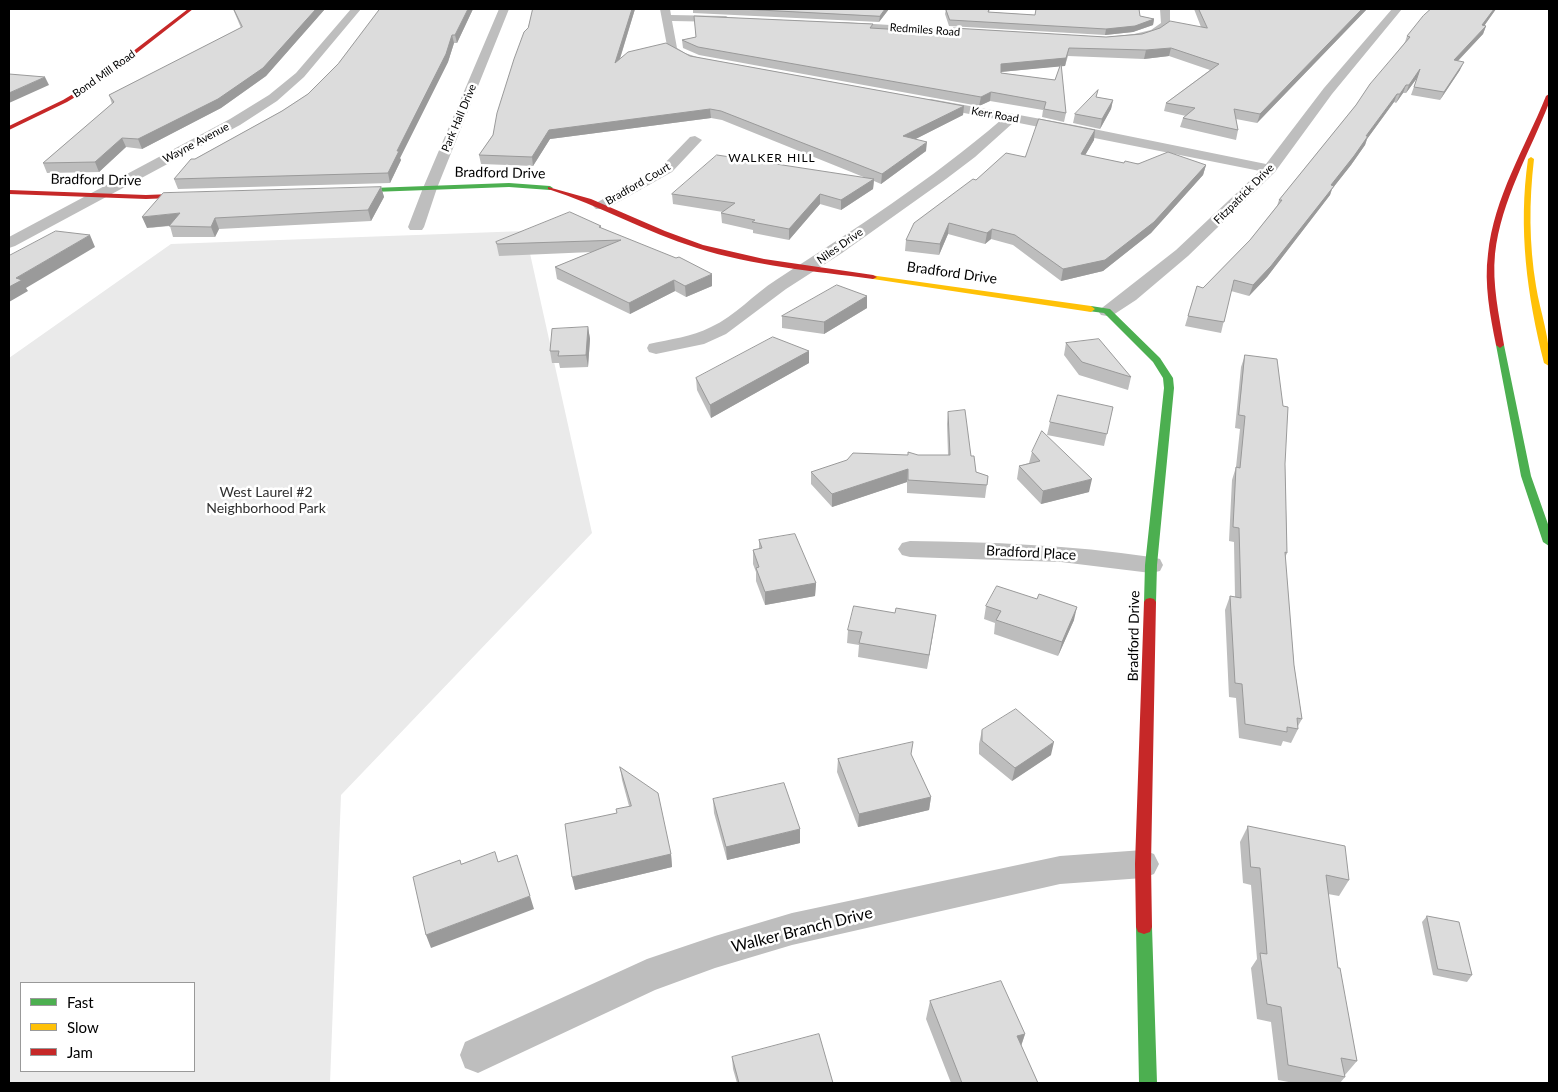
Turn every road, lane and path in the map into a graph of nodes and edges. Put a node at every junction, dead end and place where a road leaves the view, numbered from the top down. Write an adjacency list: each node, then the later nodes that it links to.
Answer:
1 (191, 9): 15 (main road, Bond Mill Road)
2 (356, 9): 23 (street, Wayne Avenue)
3 (504, 9): 19 (street, Park Hall Drive)
4 (1165, 9): 10 (street)
5 (1397, 9): 18 (street, Fitzpatrick Drive)
6 (665, 14): 7 (street); 11 (street)
7 (736, 19)
8 (833, 25): 9 (street, Redmiles Road)
9 (999, 34)
10 (1124, 39)
11 (709, 64)
12 (1549, 96): 16 (main road)
13 (921, 101): 14 (street, Kerr Road)
14 (1011, 118): 18 (street, Kerr Road); 27 (street, Niles Drive)
15 (9, 128)
16 (1538, 128): 30 (main road); 31 (main road)
17 (695, 140): 24 (street, Bradford Court)
18 (1270, 169): 28 (street, Fitzpatrick Drive)
19 (430, 188): 20 (main road, Bradford Drive); 24 (main road, Bradford Drive); 25 (street, Park Hall Drive)
20 (334, 191)
21 (9, 192): 23 (main road, Bradford Drive)
22 (211, 195): 23 (main road, Bradford Drive)
23 (98, 196): 26 (street, Wayne Avenue)
24 (601, 206): 27 (main road, Bradford Drive)
25 (416, 227)
26 (9, 244)
27 (809, 268): 28 (main road, Bradford Drive); 29 (street, Niles Drive)
28 (1107, 311): 33 (main road, Bradford Drive)
29 (656, 348)
30 (1549, 363)
31 (1549, 542)
32 (910, 548): 33 (street, Bradford Place)
33 (1151, 565): 34 (main road, Bradford Drive)
34 (1143, 864): 35 (street, Walker Branch Drive); 36 (main road, Bradford Drive)
35 (478, 1055)
36 (1148, 1083)

